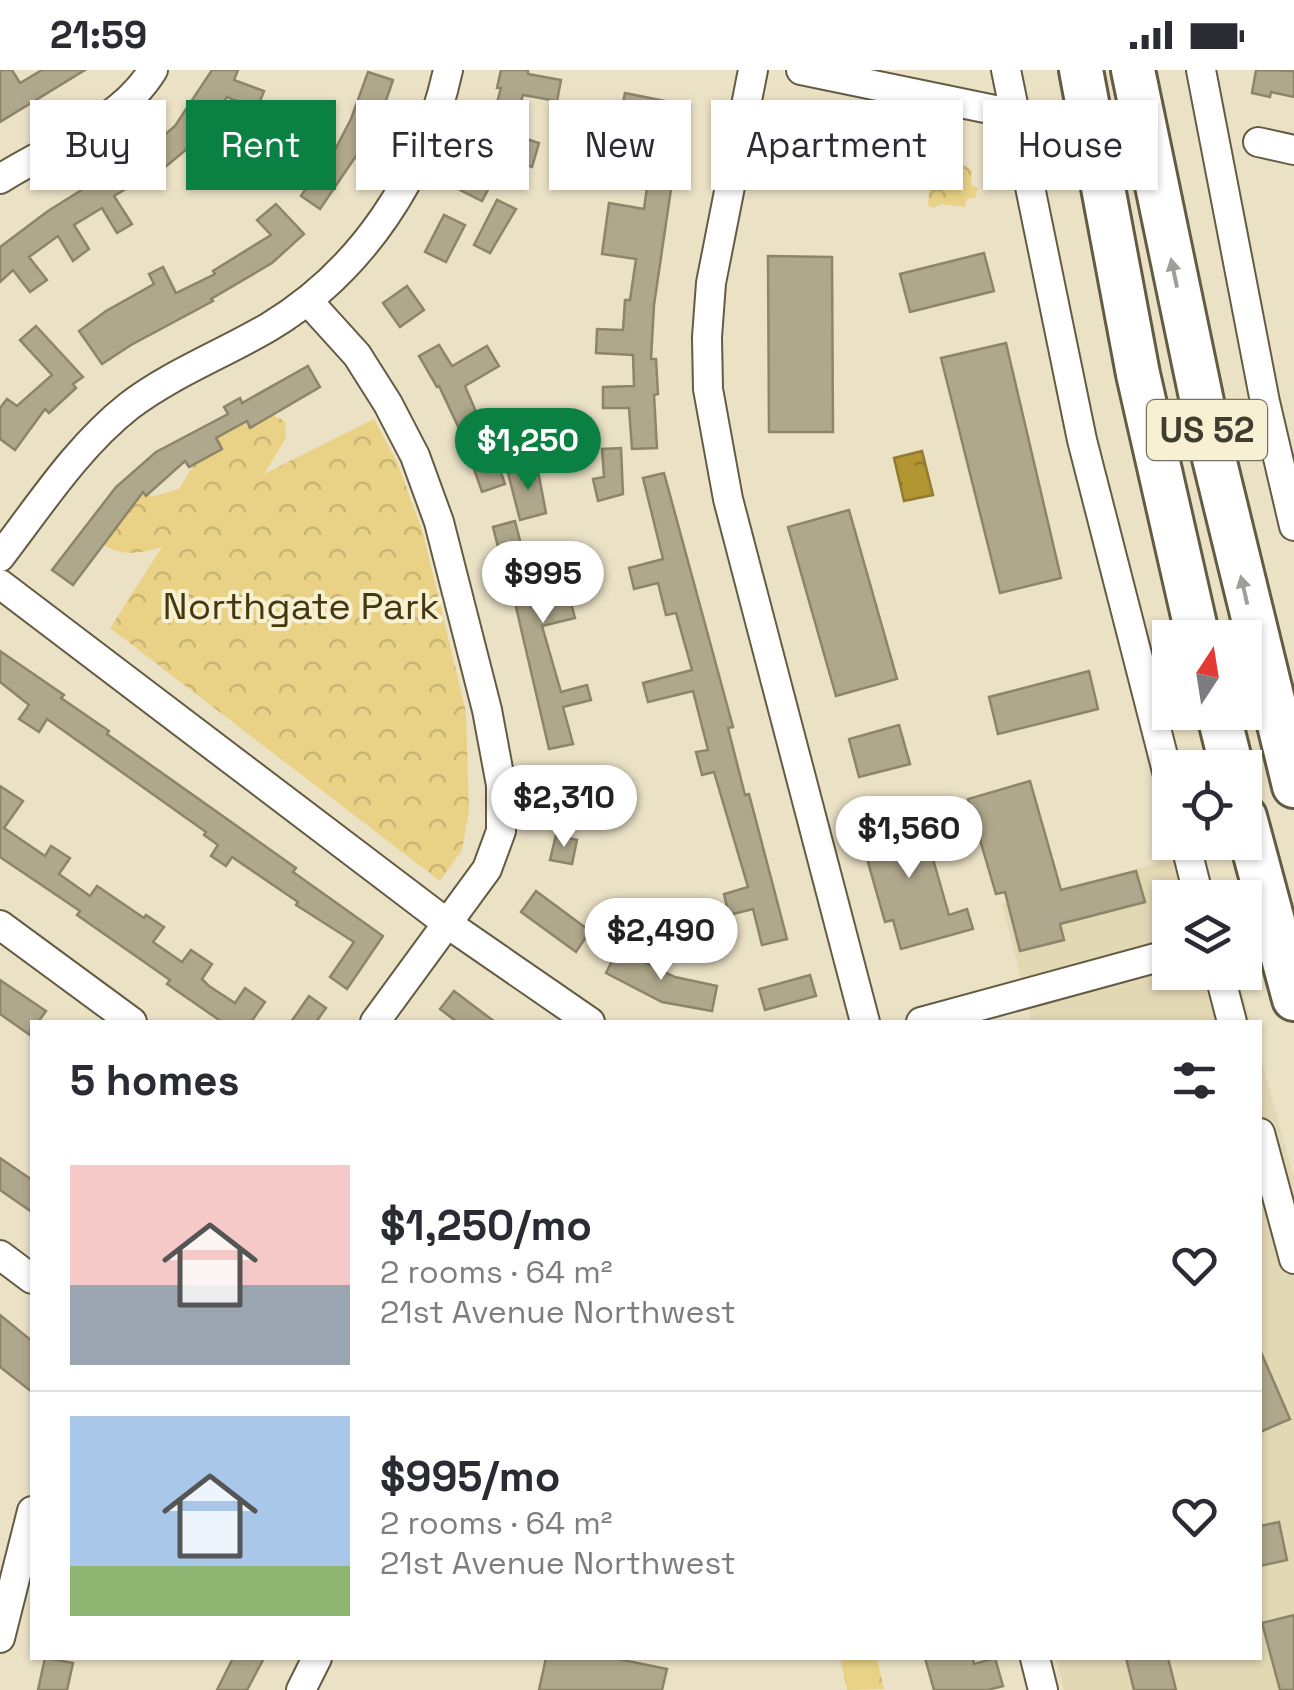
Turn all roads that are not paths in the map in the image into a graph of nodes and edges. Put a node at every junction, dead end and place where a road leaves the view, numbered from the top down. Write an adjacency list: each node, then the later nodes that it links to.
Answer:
1 (153, 70): 13 (street)
2 (448, 70): 15 (street)
3 (754, 70): 31 (street)
4 (800, 70): 10 (street)
5 (1006, 70): 9 (street)
6 (1081, 70): 19 (highway, US 52)
7 (1134, 70): 21 (highway, US 52, one-way to 7)
8 (1201, 70): 16 (street)
9 (1011, 100)
10 (983, 108)
11 (1258, 142): 12 (street)
12 (1294, 150)
13 (0, 179)
14 (1030, 190): 20 (street)
15 (308, 301): 17 (street); 23 (street)
16 (1294, 526)
17 (0, 558)
18 (0, 584): 23 (street)
19 (1194, 620)
20 (1162, 750)
21 (1294, 786)
22 (1257, 860): 27 (highway)
23 (448, 924): 29 (street); 30 (street)
24 (0, 925): 28 (street)
25 (1152, 959): 32 (street)
26 (1224, 990): 33 (street)
27 (1294, 999)
28 (129, 1020)
29 (377, 1020)
30 (587, 1020)
31 (863, 1020)
32 (928, 1020)
33 (1231, 1020)
34 (1262, 1140): 36 (street)
35 (0, 1254): 37 (street)
36 (1294, 1259)
37 (30, 1277)
38 (30, 1518): 39 (street)
39 (0, 1638)
40 (316, 1660): 42 (street)
41 (1036, 1660): 43 (street)
42 (301, 1690)
43 (1043, 1690)

